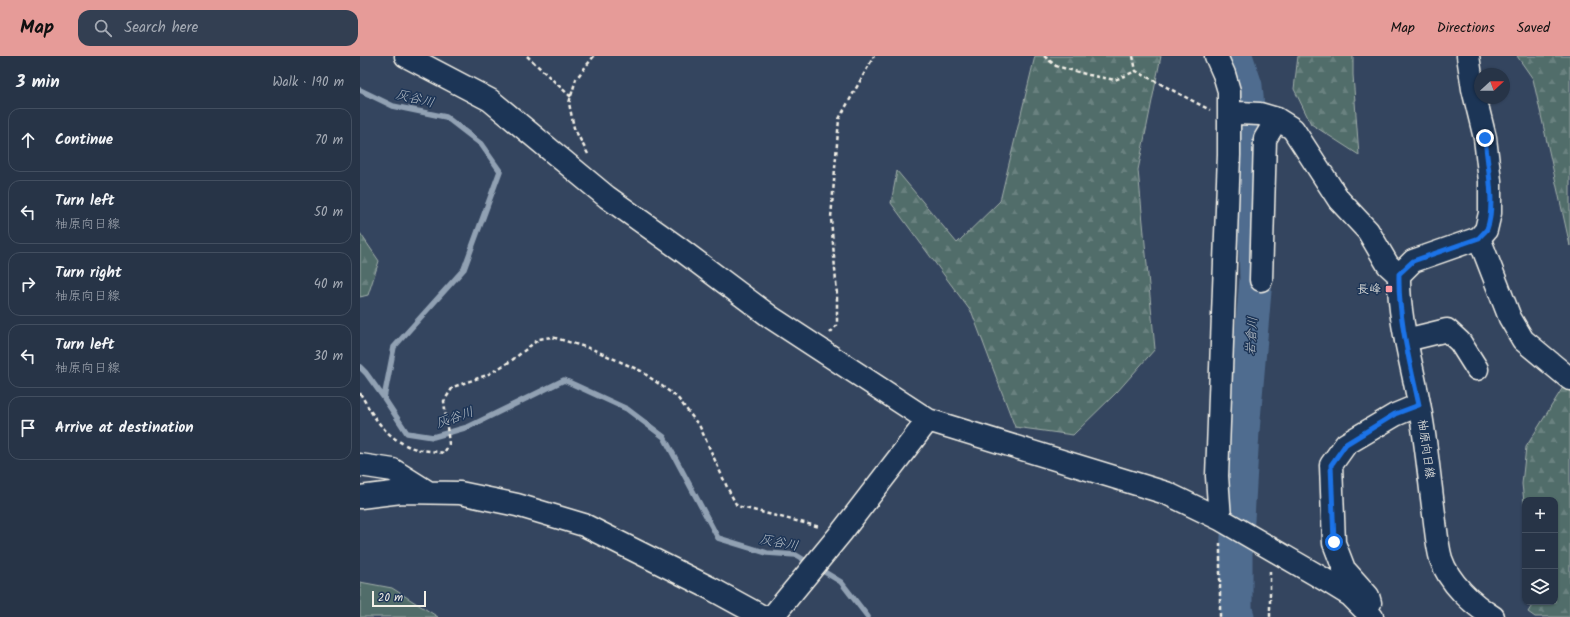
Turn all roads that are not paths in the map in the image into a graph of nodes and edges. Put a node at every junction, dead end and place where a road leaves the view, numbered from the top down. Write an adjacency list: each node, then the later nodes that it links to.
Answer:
1 (406, 56): 13 (street)
2 (1216, 56): 4 (street)
3 (1468, 56): 6 (street)
4 (1233, 113): 5 (street); 17 (street)
5 (1268, 116): 7 (street); 8 (street)
6 (1479, 238): 7 (street); 11 (street)
7 (1399, 274): 9 (street, 柚原向日線)
8 (1261, 280)
9 (1406, 340): 10 (street); 12 (street, 柚原向日線)
10 (1478, 369)
11 (1570, 379)
12 (1419, 405): 20 (street); 21 (street, 柚原向日線)
13 (928, 420): 17 (street); 19 (street)
14 (360, 465): 15 (street)
15 (429, 492): 16 (street); 18 (street)
16 (360, 498)
17 (1220, 519): 20 (street)
18 (763, 617)
19 (772, 617)
20 (1372, 617)
21 (1493, 617)

